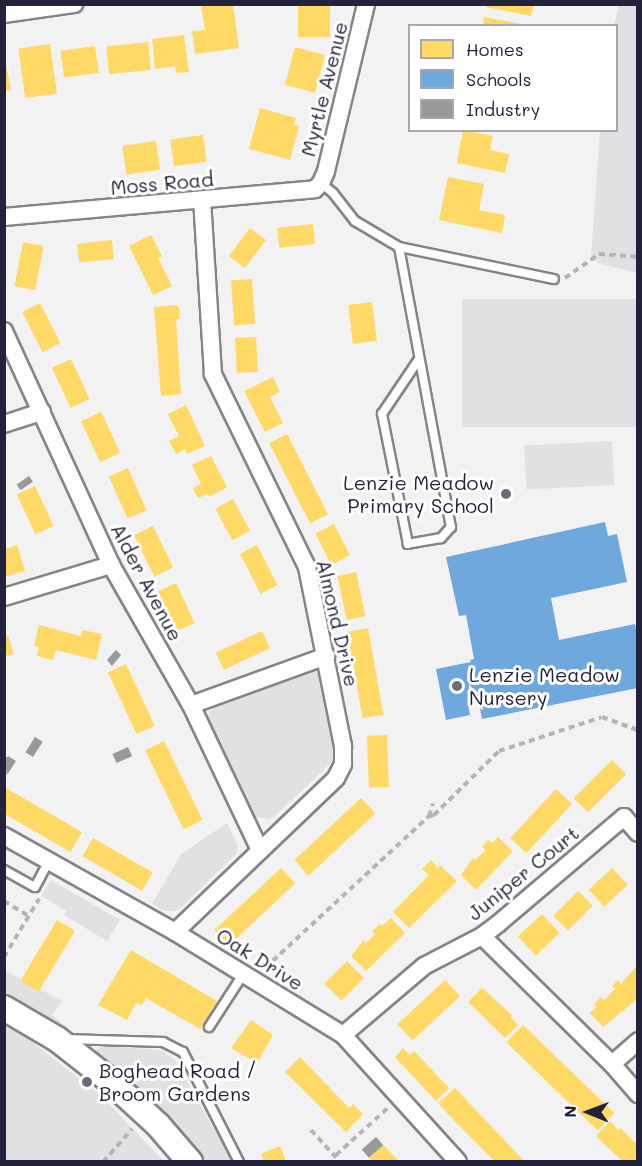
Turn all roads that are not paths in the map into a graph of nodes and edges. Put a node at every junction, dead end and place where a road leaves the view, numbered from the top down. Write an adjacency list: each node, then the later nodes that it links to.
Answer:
1 (74, 4): 3 (street)
2 (366, 4): 4 (street, Myrtle Avenue)
3 (4, 14)
4 (321, 183): 5 (street, Moss Road); 7 (lane)
5 (202, 201): 6 (street, Moss Road); 15 (street, Almond Drive)
6 (4, 217)
7 (399, 247): 8 (lane); 10 (lane)
8 (554, 279)
9 (4, 331): 11 (street, Alder Avenue)
10 (418, 359): 10 (lane)
11 (42, 412): 12 (street); 13 (street, Alder Avenue)
12 (4, 424)
13 (111, 565): 14 (street); 16 (street, Alder Avenue)
14 (4, 597)
15 (326, 656): 16 (street); 19 (street, Almond Drive)
16 (191, 705): 19 (street, Alder Avenue)
17 (638, 833): 23 (street, Juniper Court)
18 (4, 836): 20 (street, Oak Drive)
19 (260, 850): 22 (street, Almond Drive)
20 (49, 861): 21 (lane); 22 (street, Oak Drive)
21 (4, 870)
22 (174, 932): 24 (street, Oak Drive)
23 (482, 936): 27 (street, Juniper Court); 30 (street)
24 (249, 976): 26 (lane); 27 (street, Oak Drive)
25 (4, 1008): 28 (street)
26 (209, 1027)
27 (343, 1035): 34 (street, Oak Drive)
28 (57, 1039): 32 (street); 33 (lane)
29 (638, 1041): 30 (street)
30 (612, 1064): 31 (street)
31 (638, 1094)
32 (190, 1161)
33 (239, 1161)
34 (458, 1161)

